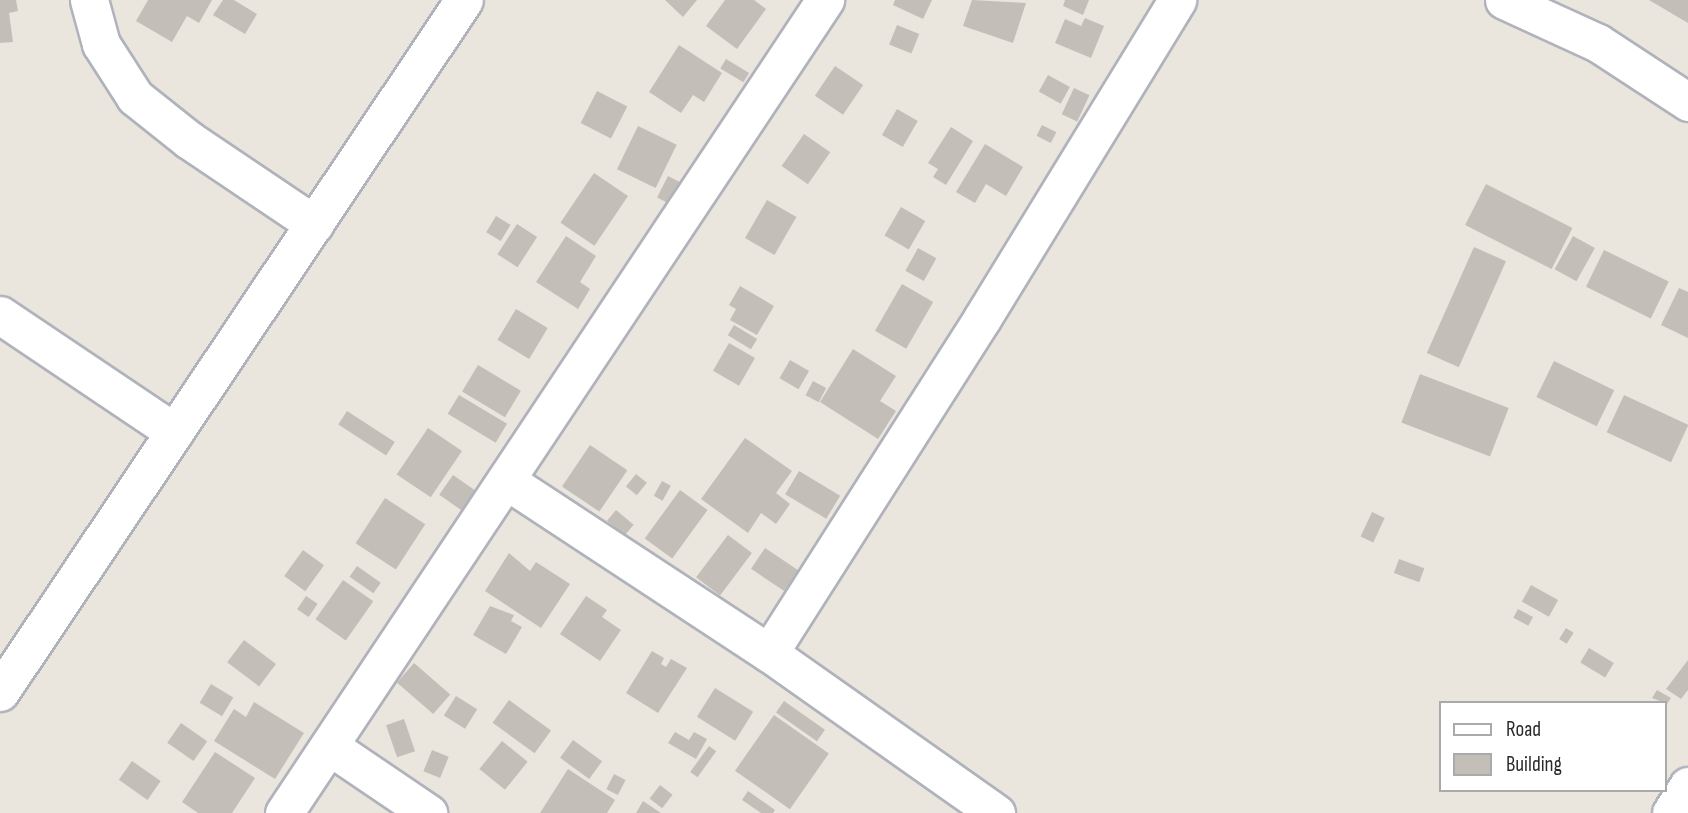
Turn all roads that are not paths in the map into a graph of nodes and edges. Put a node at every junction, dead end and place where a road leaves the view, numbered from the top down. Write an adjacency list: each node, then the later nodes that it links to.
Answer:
1 (89, 0): 7 (street)
2 (464, 0): 7 (street)
3 (825, 0): 10 (street)
4 (1177, 0): 11 (street)
5 (1504, 0): 6 (street)
6 (1688, 102)
7 (314, 223): 9 (street)
8 (0, 315): 9 (street)
9 (174, 432): 12 (street)
10 (507, 481): 11 (street); 13 (street)
11 (769, 653): 17 (street)
12 (0, 692)
13 (329, 746): 15 (street); 16 (street)
14 (1688, 786): 18 (street)
15 (284, 813)
16 (428, 813)
17 (996, 813)
18 (1671, 813)

